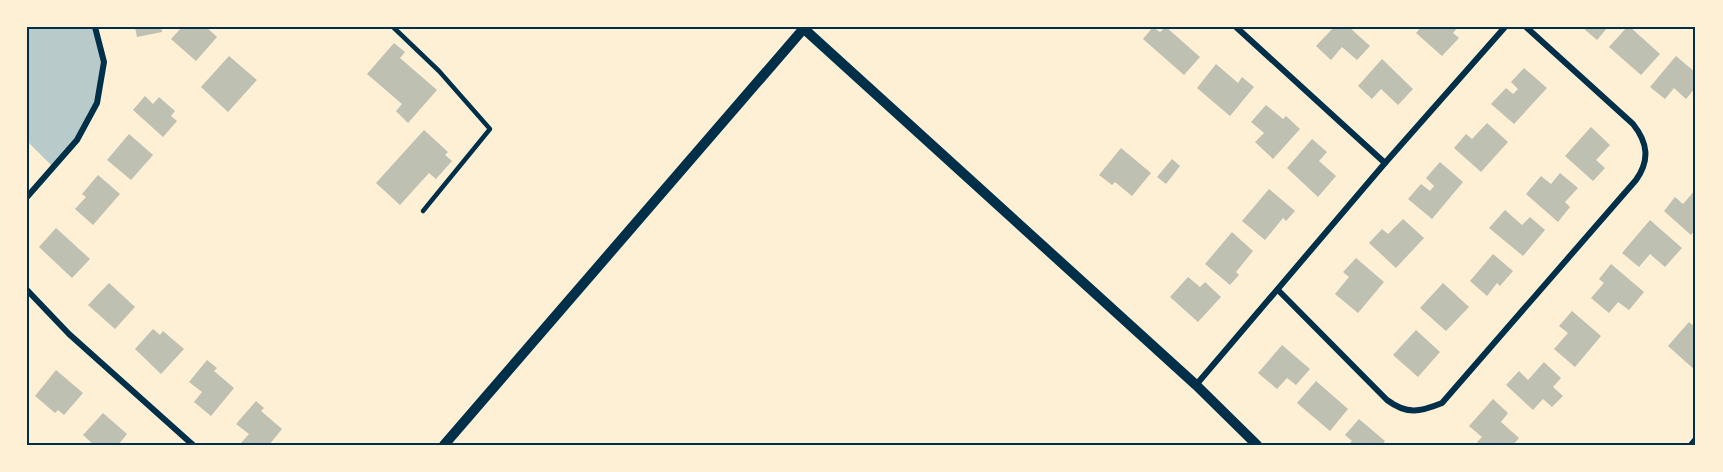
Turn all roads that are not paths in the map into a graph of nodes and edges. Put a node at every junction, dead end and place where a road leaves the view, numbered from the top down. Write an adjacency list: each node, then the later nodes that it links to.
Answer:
1 (95, 27): 8 (street)
2 (393, 27): 9 (lane)
3 (804, 27): 12 (street); 15 (street)
4 (1236, 27): 7 (street)
5 (1505, 27): 7 (street)
6 (1526, 27): 11 (street)
7 (1385, 163): 11 (street)
8 (27, 197)
9 (423, 212)
10 (27, 290): 14 (street)
11 (1278, 290): 12 (street)
12 (1196, 385): 16 (street)
13 (1696, 439): 17 (street)
14 (193, 445)
15 (444, 445)
16 (1257, 445)
17 (1691, 445)

